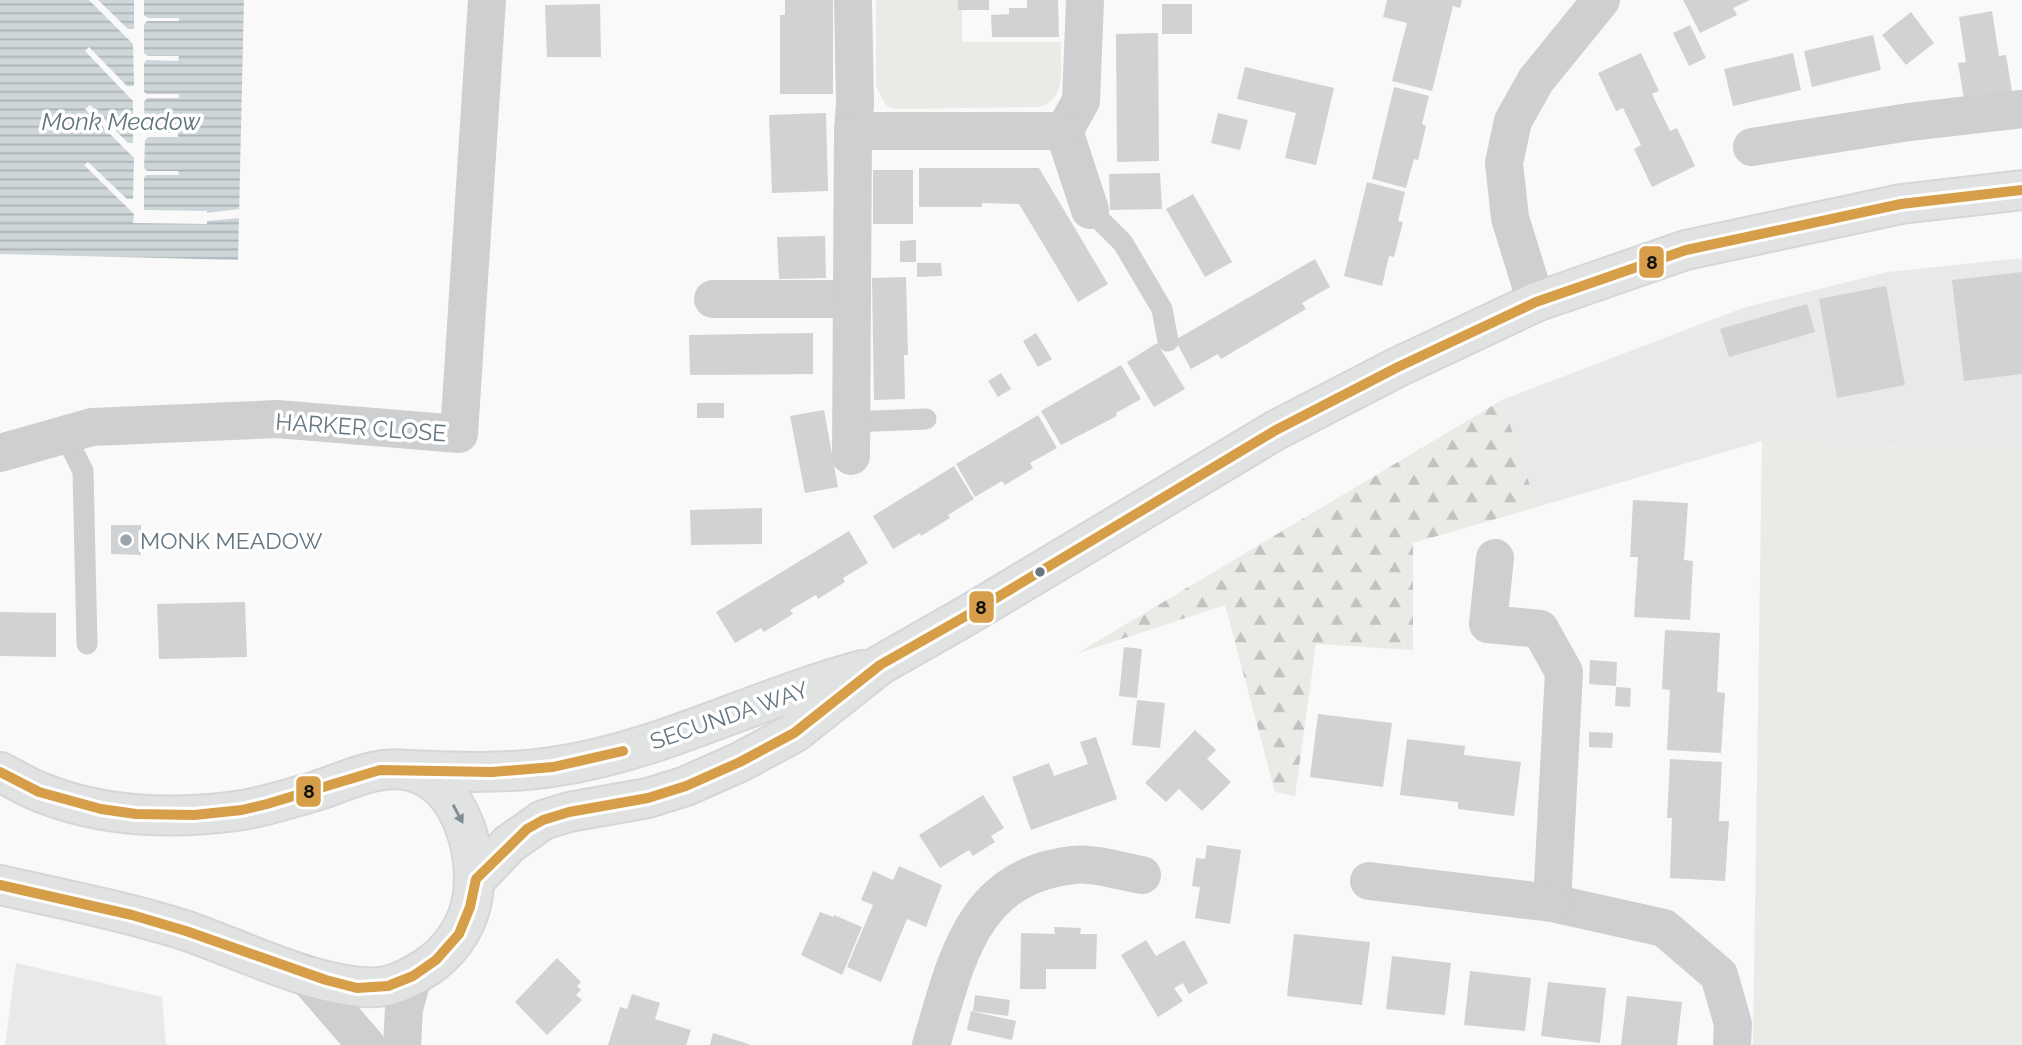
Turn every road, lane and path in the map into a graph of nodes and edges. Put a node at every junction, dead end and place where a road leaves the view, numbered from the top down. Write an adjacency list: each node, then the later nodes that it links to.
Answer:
1 (487, 0): 16 (street, HARKER CLOSE)
2 (853, 0): 6 (street)
3 (1084, 0): 7 (street)
4 (1582, 6): 13 (street)
5 (2022, 108): 8 (street)
6 (853, 131): 7 (street); 12 (street)
7 (1064, 131): 10 (street)
8 (1752, 147)
9 (2022, 190): 13 (main road, SECUNDA WAY)
10 (1090, 210): 14 (lane)
11 (713, 299): 12 (street)
12 (851, 299): 17 (street)
13 (1536, 302): 21 (main road, SECUNDA WAY)
14 (1168, 341)
15 (926, 419): 17 (lane)
16 (65, 435): 18 (street, HARKER CLOSE); 20 (lane)
17 (851, 439)
18 (0, 453)
19 (1495, 558): 28 (street)
20 (87, 644)
21 (880, 664): 22 (main road, SECUNDA WAY); 25 (main road, SECUNDA WAY)
22 (409, 770): 23 (main road, SECUNDA WAY); 25 (main road, one-way to 25)
23 (0, 772)
24 (1142, 875): 33 (street)
25 (476, 878): 30 (main road)
26 (1369, 881): 28 (street)
27 (0, 885): 29 (main road)
28 (1552, 903): 34 (street)
29 (304, 973): 30 (main road); 31 (street)
30 (413, 976): 32 (street)
31 (366, 1045)
32 (402, 1045)
33 (931, 1045)
34 (1732, 1045)

